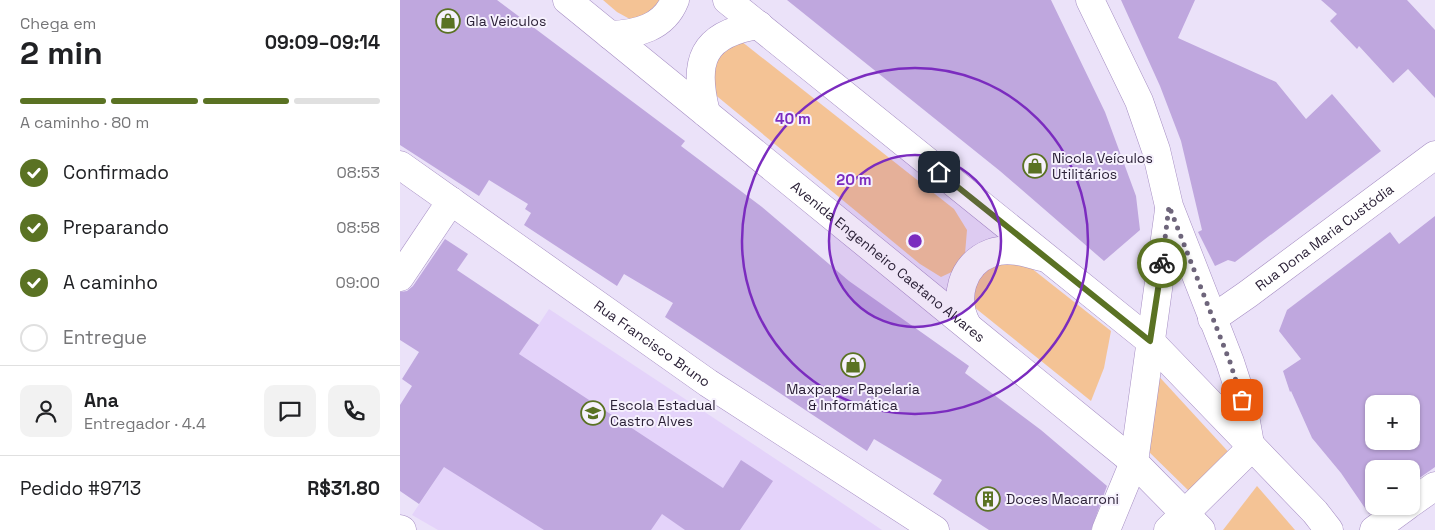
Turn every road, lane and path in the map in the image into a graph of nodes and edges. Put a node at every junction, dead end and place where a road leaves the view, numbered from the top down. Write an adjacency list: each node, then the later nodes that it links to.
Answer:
1 (567, 0): 6 (main road, Avenida Engenheiro Caetano Alvares)
2 (675, 0): 6 (main road)
3 (727, 0): 5 (main road)
4 (1090, 0): 11 (main road)
5 (758, 26): 7 (main road); 12 (main road)
6 (610, 35): 7 (main road, Avenida Engenheiro Caetano Alvares)
7 (706, 114): 15 (main road, Avenida Engenheiro Caetano Alvares)
8 (1435, 155): 14 (main road, Rua Dona Maria Custódia)
9 (400, 165): 10 (main road, Rua Francisco Bruno)
10 (451, 201): 13 (main road); 23 (main road, Rua Francisco Bruno)
11 (1169, 206): 14 (main road); 16 (main road)
12 (1045, 258): 15 (main road); 16 (main road)
13 (400, 277)
14 (1212, 318): 17 (main road)
15 (967, 325): 18 (main road, Avenida Engenheiro Caetano Alvares)
16 (1150, 341): 17 (main road); 18 (main road)
17 (1250, 444): 22 (main road); 25 (main road)
18 (1134, 462): 22 (main road, Avenida Engenheiro Caetano Alvares); 24 (main road)
19 (1435, 486): 20 (main road)
20 (1420, 497)
21 (1395, 515): 26 (main road)
22 (1185, 524)
23 (935, 530)
24 (1106, 530)
25 (1329, 530)
26 (1374, 530)

